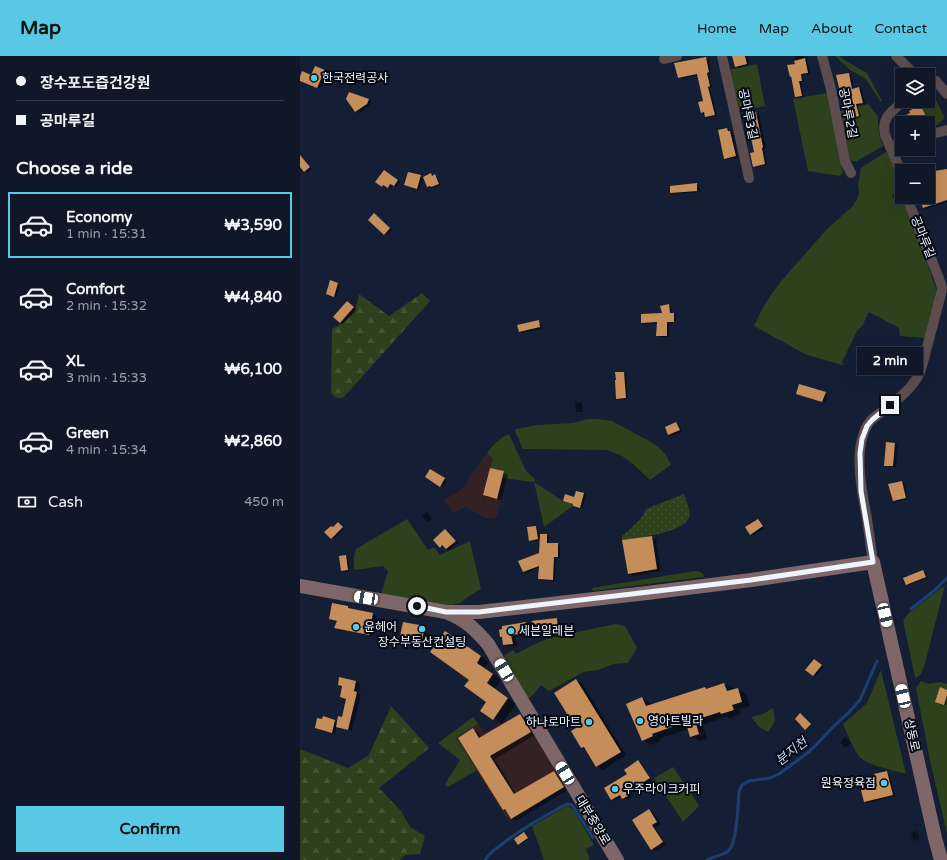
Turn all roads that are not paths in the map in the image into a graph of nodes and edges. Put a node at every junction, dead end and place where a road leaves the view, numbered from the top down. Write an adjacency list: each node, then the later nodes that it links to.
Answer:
1 (677, 56): 5 (street)
2 (722, 56): 16 (street, 공마루3길)
3 (822, 56): 15 (street, 공마루2길)
4 (896, 56): 6 (street)
5 (664, 59)
6 (908, 68)
7 (936, 81): 8 (street)
8 (947, 94)
9 (896, 108): 13 (street)
10 (947, 130): 11 (street)
11 (935, 133)
12 (895, 145): 13 (street)
13 (890, 147): 14 (street)
14 (898, 164)
15 (851, 173)
16 (749, 178)
17 (909, 204): 18 (street, 공마루길)
18 (873, 562): 21 (street); 24 (street, 상동로)
19 (300, 586): 20 (street, 대부중앙로)
20 (446, 612): 21 (street); 22 (street, 대부중앙로)
21 (479, 612): 22 (street)
22 (471, 626): 23 (street, 대부중앙로)
23 (617, 860)
24 (941, 860)

